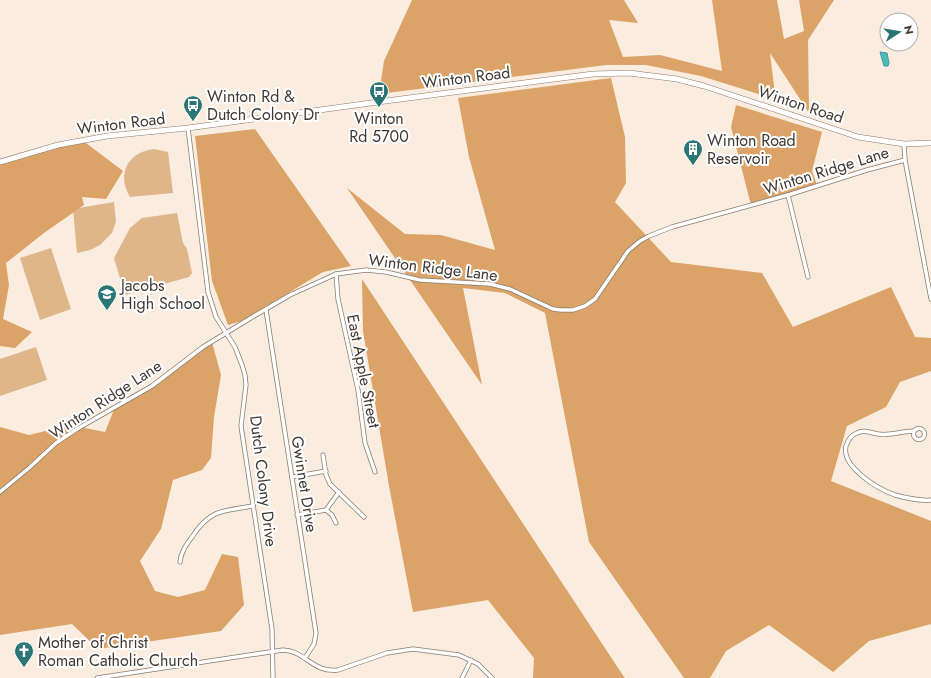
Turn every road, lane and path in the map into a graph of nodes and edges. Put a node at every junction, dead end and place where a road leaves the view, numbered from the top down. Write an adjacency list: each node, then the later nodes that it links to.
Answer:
1 (188, 128): 3 (main road, Winton Road); 5 (main road, Winton Road); 11 (street, Dutch Colony Drive)
2 (931, 143): 3 (main road, Winton Road)
3 (904, 144): 4 (street)
4 (906, 160): 6 (street, Winton Ridge Lane); 9 (street)
5 (0, 162)
6 (788, 195): 7 (street, Winton Ridge Lane); 8 (street)
7 (336, 274): 10 (street, Winton Ridge Lane); 15 (street, East Apple Street)
8 (808, 277)
9 (931, 298)
10 (266, 310): 11 (street, Winton Ridge Lane); 16 (street, Gwinnet Drive)
11 (226, 334): 17 (street, Winton Ridge Lane); 20 (street, Dutch Colony Drive)
12 (914, 431): 19 (street)
13 (323, 455): 14 (street)
14 (326, 471): 16 (street); 18 (street)
15 (375, 472)
16 (292, 478): 22 (street, Gwinnet Drive)
17 (0, 492)
18 (339, 492): 21 (street); 23 (street)
19 (931, 500)
20 (253, 506): 25 (street); 26 (street, Dutch Colony Drive)
21 (326, 510): 22 (street); 24 (street)
22 (298, 515): 27 (street, Gwinnet Drive)
23 (364, 517)
24 (336, 523)
25 (180, 562)
26 (273, 652): 27 (street); 29 (street); 30 (street, Dutch Colony Drive)
27 (305, 658): 28 (street)
28 (471, 660): 31 (street); 32 (street)
29 (97, 678)
30 (273, 678)
31 (462, 678)
32 (492, 678)

